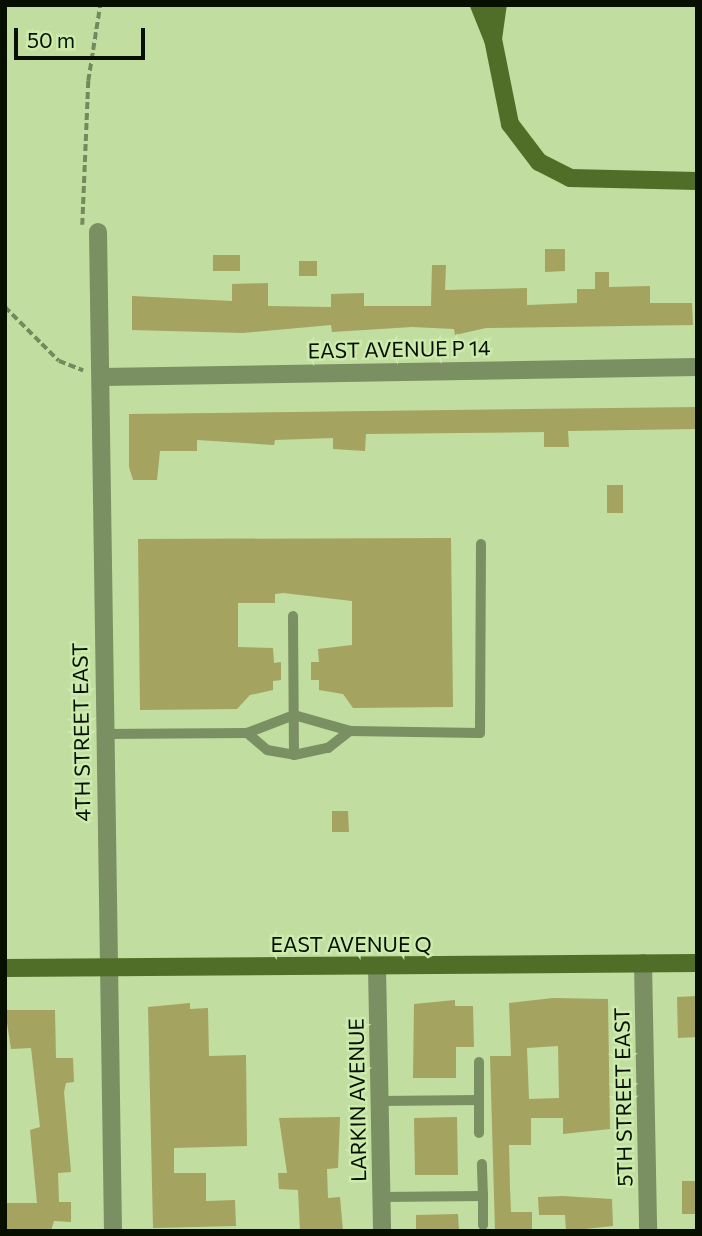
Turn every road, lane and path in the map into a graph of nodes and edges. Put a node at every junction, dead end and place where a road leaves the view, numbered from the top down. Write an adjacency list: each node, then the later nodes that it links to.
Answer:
1 (100, 5): 6 (path)
2 (479, 5): 4 (street)
3 (498, 5): 4 (street)
4 (493, 39): 5 (street)
5 (697, 181)
6 (98, 232): 9 (street, 4TH STREET EAST)
7 (5, 307): 9 (path)
8 (697, 367): 9 (street, EAST AVENUE P 14)
9 (102, 377): 15 (street, 4TH STREET EAST)
10 (481, 544): 13 (lane)
11 (293, 616): 12 (lane)
12 (294, 715): 13 (lane); 14 (lane); 16 (lane)
13 (350, 731): 16 (lane)
14 (247, 733): 15 (lane); 16 (lane)
15 (103, 734): 19 (street, 4TH STREET EAST)
16 (294, 755)
17 (643, 963): 18 (street, EAST AVENUE Q); 20 (street, EAST AVENUE Q); 32 (street, 5TH STREET EAST)
18 (697, 963)
19 (106, 967): 20 (street, EAST AVENUE Q); 21 (street, EAST AVENUE Q); 30 (street, 4TH STREET EAST)
20 (377, 967): 24 (street, LARKIN AVENUE)
21 (5, 968)
22 (479, 1062): 23 (lane)
23 (479, 1100): 24 (lane); 25 (lane)
24 (380, 1101): 28 (street, LARKIN AVENUE)
25 (479, 1133)
26 (482, 1164): 27 (lane)
27 (483, 1196): 28 (lane); 29 (lane)
28 (382, 1197): 31 (street, LARKIN AVENUE)
29 (483, 1225)
30 (113, 1231)
31 (382, 1231)
32 (648, 1231)

